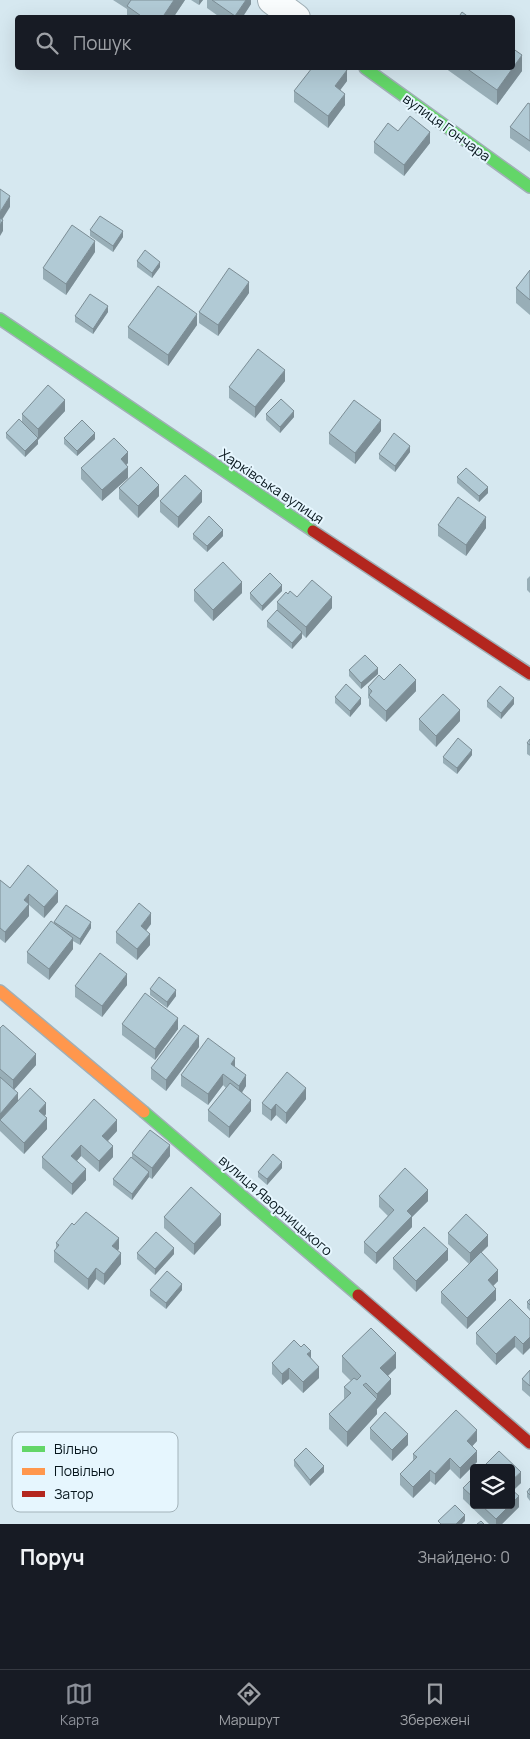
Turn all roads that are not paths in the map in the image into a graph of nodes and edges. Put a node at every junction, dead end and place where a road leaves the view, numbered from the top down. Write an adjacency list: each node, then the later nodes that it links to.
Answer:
1 (272, 0): 2 (street)
2 (292, 15)
3 (368, 70): 4 (street, вулиця Гончара)
4 (530, 187)
5 (0, 319): 6 (street, Харківська вулиця)
6 (530, 674)
7 (0, 991): 8 (street, вулиця Яворницького)
8 (530, 1443)

